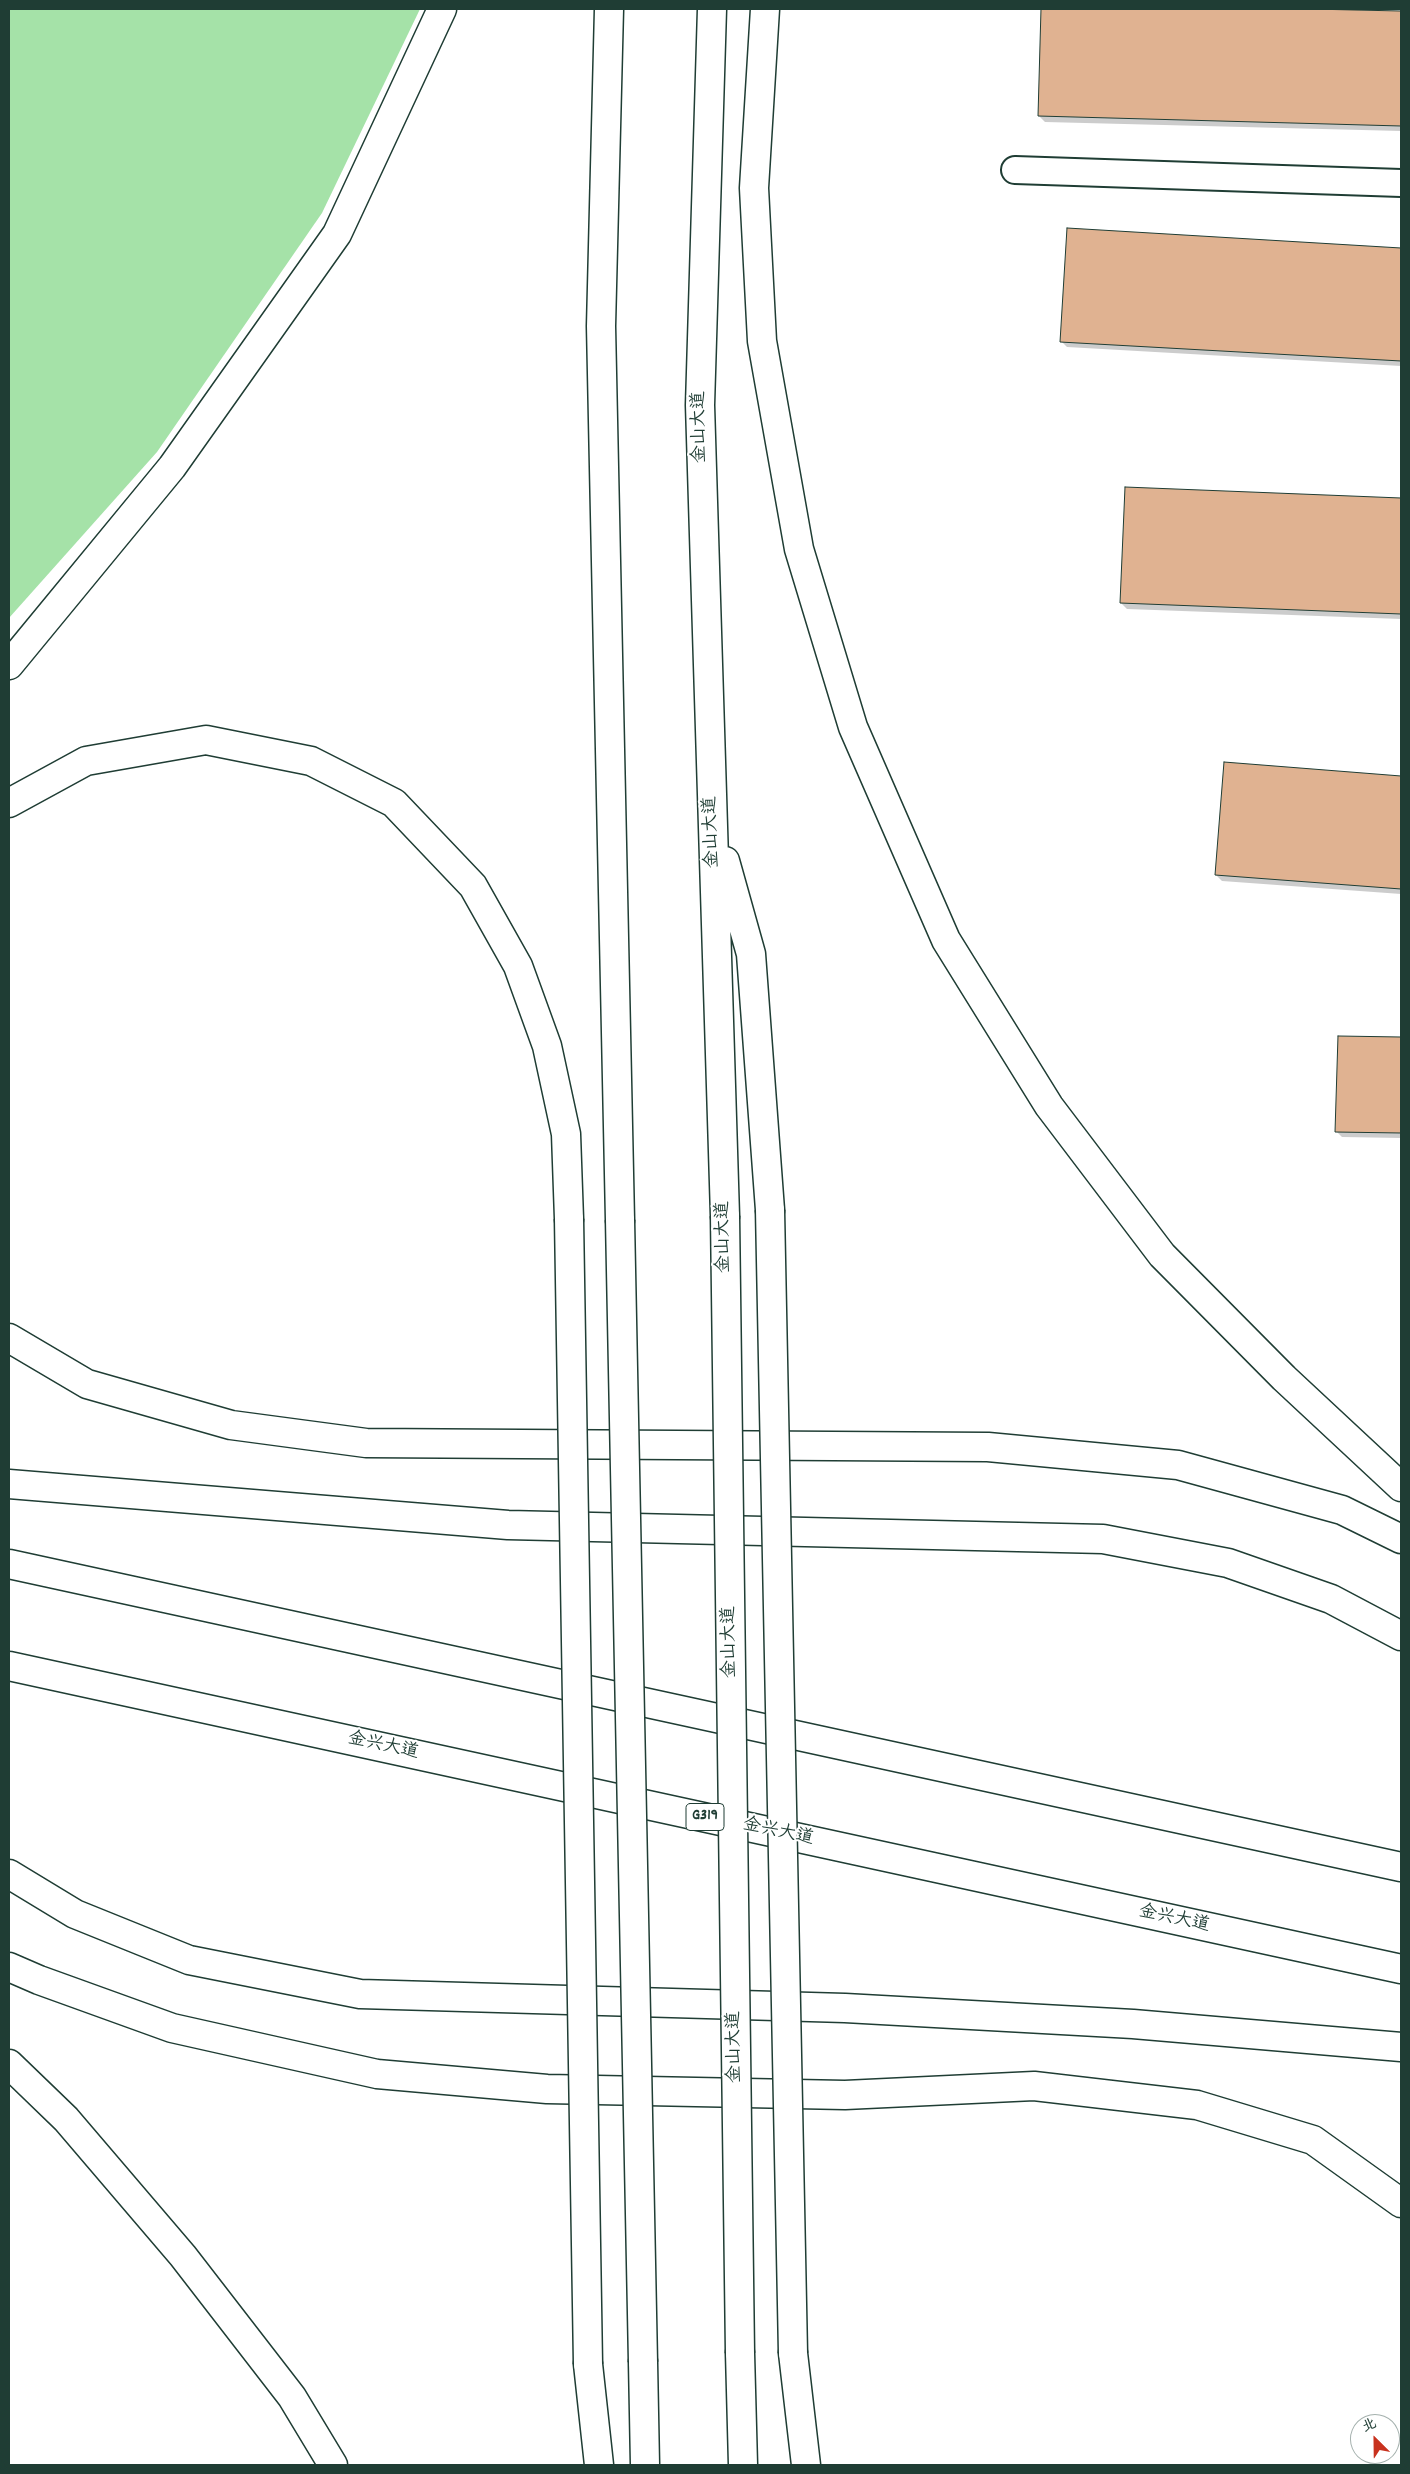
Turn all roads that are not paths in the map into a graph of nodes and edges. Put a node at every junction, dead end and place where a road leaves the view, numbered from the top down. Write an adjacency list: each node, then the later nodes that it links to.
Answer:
1 (442, 9): 7 (highway)
2 (609, 9): 28 (highway, bridge)
3 (712, 9): 11 (highway, 金山大道)
4 (766, 9): 14 (highway)
5 (1015, 170): 6 (lane)
6 (1401, 183)
7 (32, 635): 8 (highway); 9 (highway)
8 (9, 655)
9 (9, 664)
10 (9, 803): 27 (highway, bridge)
11 (713, 818): 29 (highway, 金山大道, bridge); 30 (highway, bridge)
12 (9, 1338): 15 (highway)
13 (9, 1484): 17 (highway)
14 (1401, 1487)
15 (1401, 1539)
16 (9, 1564): 19 (highway)
17 (1401, 1636)
18 (9, 1666): 22 (highway, 金兴大道 / G319)
19 (1401, 1867)
20 (9, 1874): 23 (highway)
21 (9, 1967): 25 (highway)
22 (1401, 1969)
23 (1401, 2047)
24 (9, 2064): 26 (highway)
25 (1401, 2203)
26 (333, 2465)
27 (599, 2465)
28 (644, 2465)
29 (743, 2465)
30 (806, 2465)

